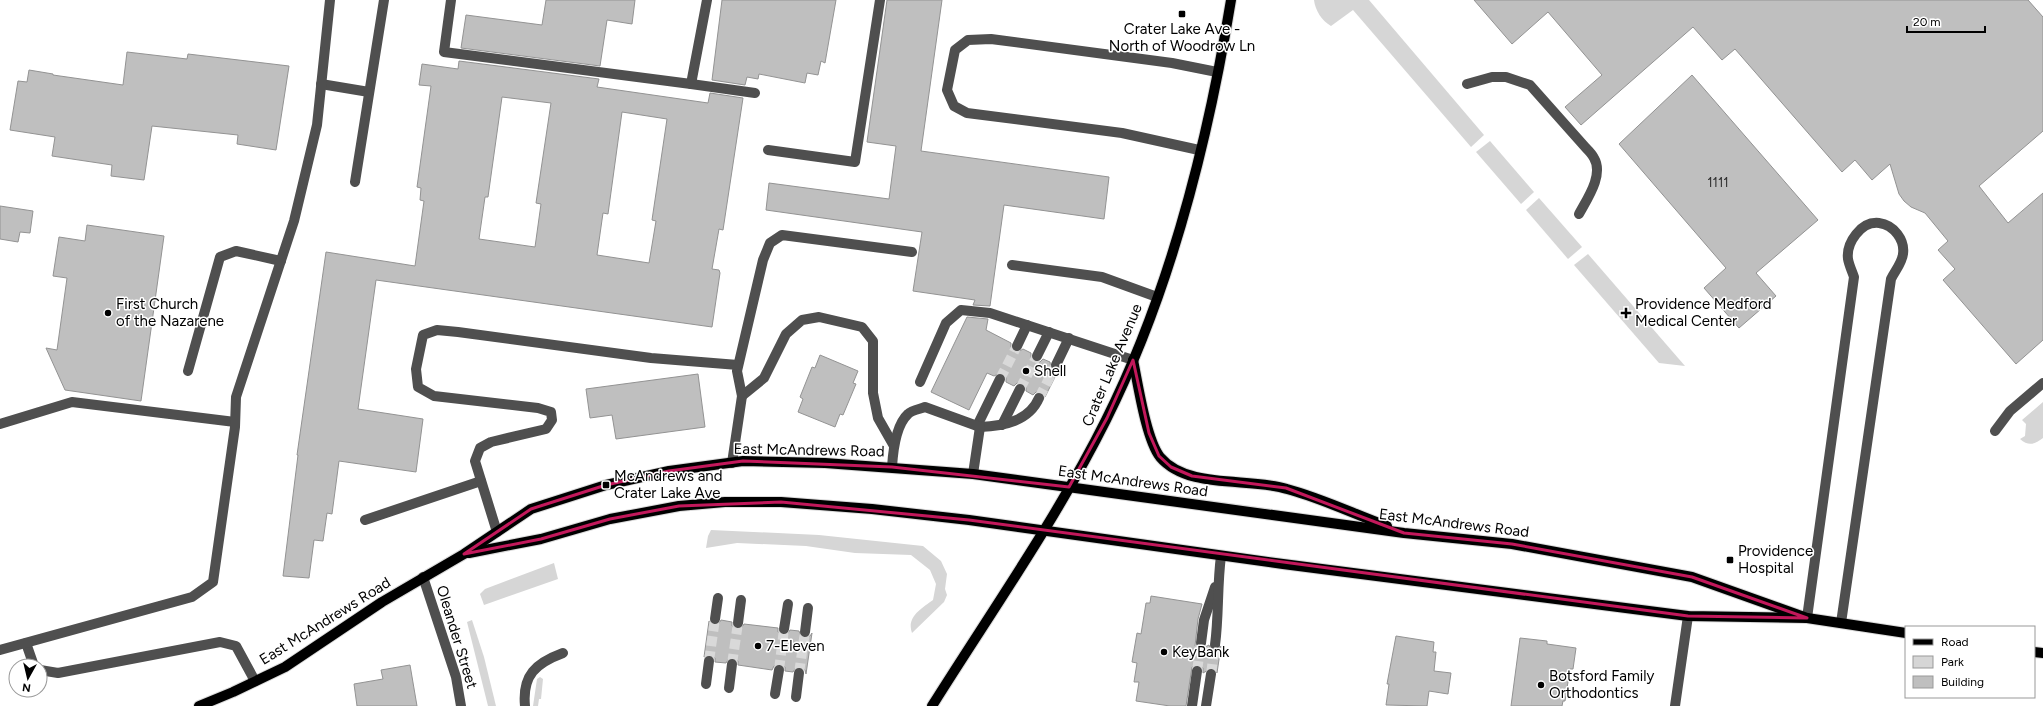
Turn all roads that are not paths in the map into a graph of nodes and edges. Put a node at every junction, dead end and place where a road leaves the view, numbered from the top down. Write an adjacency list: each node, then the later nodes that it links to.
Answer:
1 (330, 0): 8 (street)
2 (384, 0): 11 (street)
3 (451, 0): 9 (street)
4 (707, 0): 9 (street)
5 (880, 0): 13 (street)
6 (1231, 0): 7 (main road, Crater Lake Avenue)
7 (1217, 72): 14 (main road, Crater Lake Avenue); 14 (street)
8 (321, 84): 11 (street); 18 (street)
9 (691, 84): 12 (street)
10 (1467, 84): 16 (street)
11 (369, 92): 15 (street)
12 (756, 93)
13 (768, 150)
14 (1199, 150): 20 (main road, Crater Lake Avenue)
15 (355, 182)
16 (1579, 214)
17 (912, 252): 27 (street)
18 (281, 261): 29 (street); 36 (street)
19 (1012, 265): 20 (street)
20 (1157, 297): 26 (main road, Crater Lake Avenue)
21 (1027, 325): 22 (street); 24 (street); 31 (street)
22 (1049, 332): 23 (street); 25 (street)
23 (1069, 338): 26 (street); 28 (street)
24 (1016, 346)
25 (1038, 356)
26 (1133, 360): 46 (main road, Crater Lake Avenue); 50 (main road)
27 (738, 365): 34 (street); 45 (street)
28 (1056, 365)
29 (188, 371)
30 (1000, 379): 39 (street)
31 (920, 382)
32 (2043, 383): 40 (street)
33 (1020, 389): 38 (street)
34 (742, 396): 41 (street); 42 (street)
35 (1040, 398): 38 (street)
36 (236, 422): 37 (street); 67 (street)
37 (0, 424)
38 (1002, 425): 39 (street)
39 (979, 427): 41 (street); 44 (street)
40 (1994, 431)
41 (894, 446): 43 (street)
42 (732, 463): 43 (main road, East McAndrews Road); 49 (main road, East McAndrews Road)
43 (892, 467): 44 (main road, East McAndrews Road)
44 (973, 474): 46 (main road, East McAndrews Road)
45 (481, 482): 47 (street); 49 (street)
46 (1069, 488): 48 (main road, Crater Lake Avenue); 50 (main road, East McAndrews Road)
47 (365, 520)
48 (1043, 530): 51 (main road, East McAndrews Road); 52 (main road, East McAndrews Road); 88 (main road, Crater Lake Avenue)
49 (497, 532): 51 (main road, East McAndrews Road)
50 (1404, 533): 60 (main road, East McAndrews Road)
51 (464, 554): 53 (main road, East McAndrews Road)
52 (1221, 556): 54 (street); 59 (main road, East McAndrews Road)
53 (423, 577): 80 (main road, East McAndrews Road); 86 (street, Oleander Street)
54 (1218, 577): 68 (street); 69 (street)
55 (718, 598): 61 (street)
56 (741, 600): 62 (street)
57 (788, 604): 64 (street)
58 (808, 608): 65 (street)
59 (1688, 616): 60 (main road, East McAndrews Road); 91 (street)
60 (1807, 618): 63 (main road, East McAndrews Road); 63 (street)
61 (715, 619)
62 (738, 623)
63 (1841, 623): 66 (main road, East McAndrews Road)
64 (784, 629)
65 (805, 632)
66 (1905, 633)
67 (26, 643): 70 (street); 72 (street)
68 (1201, 643)
69 (1215, 645)
70 (0, 650)
71 (563, 653): 87 (street)
72 (31, 658)
73 (710, 661): 81 (street)
74 (732, 664): 82 (street)
75 (779, 670): 83 (street)
76 (48, 671): 80 (street)
77 (1197, 671): 89 (street)
78 (799, 673): 84 (street)
79 (1211, 674): 90 (street)
80 (255, 681): 85 (main road, East McAndrews Road)
81 (706, 684)
82 (729, 688)
83 (775, 694)
84 (796, 697)
85 (199, 706)
86 (461, 706)
87 (525, 706)
88 (932, 706)
89 (1192, 706)
90 (1206, 706)
91 (1675, 706)

